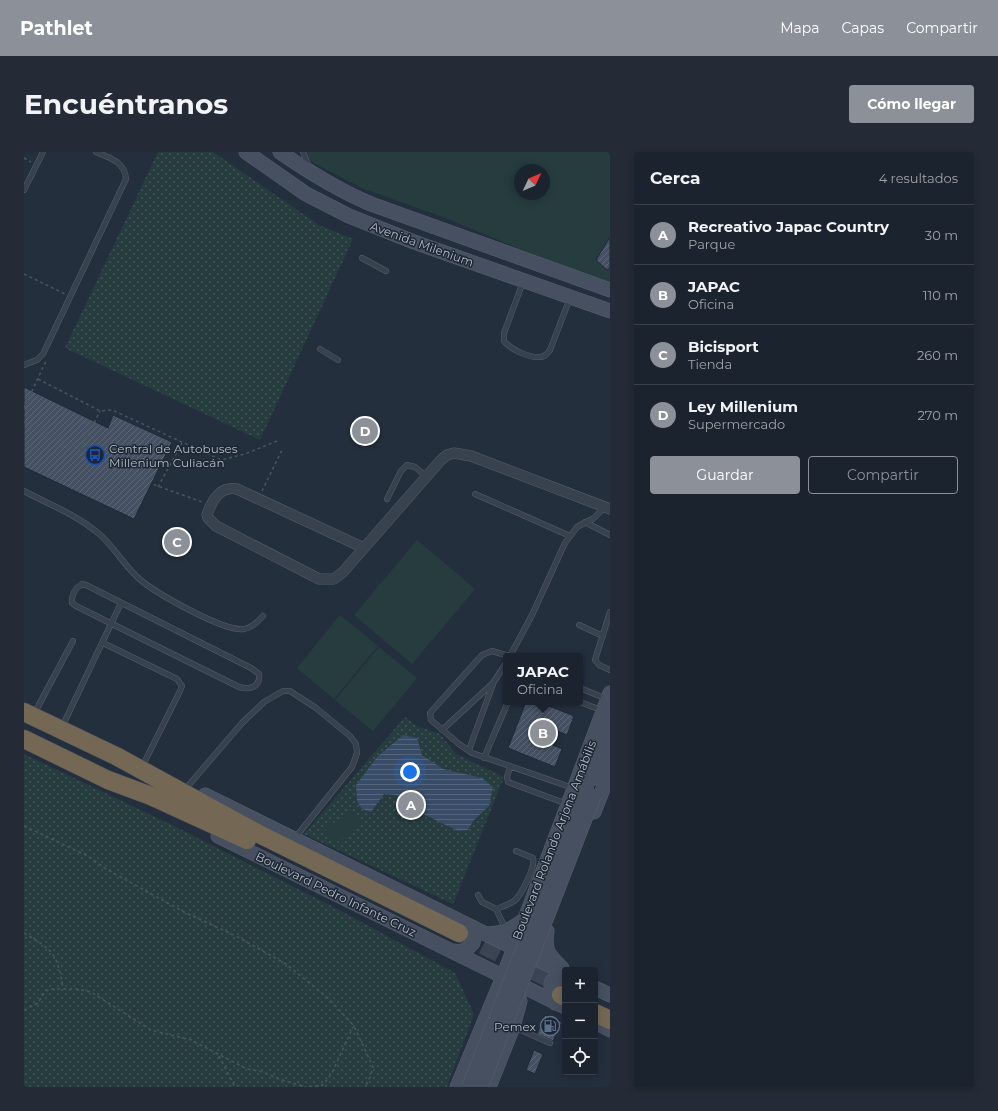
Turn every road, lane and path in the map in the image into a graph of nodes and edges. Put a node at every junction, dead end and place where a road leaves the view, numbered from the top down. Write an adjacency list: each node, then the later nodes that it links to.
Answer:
1 (43, 152): 7 (lane)
2 (96, 152): 18 (lane)
3 (246, 152): 9 (street, Avenida Milenium)
4 (280, 152): 6 (street, Avenida Milenium)
5 (303, 152): 6 (lane)
6 (312, 173): 8 (street, Avenida Milenium)
7 (24, 190)
8 (357, 198): 9 (street); 13 (street, Avenida Milenium)
9 (349, 216): 12 (street, Avenida Milenium)
10 (362, 258): 11 (lane)
11 (386, 271)
12 (524, 282): 14 (street, Avenida Milenium); 14 (lane)
13 (610, 290)
14 (571, 297): 15 (street, Avenida Milenium)
15 (610, 311)
16 (320, 349): 17 (lane)
17 (338, 360)
18 (24, 365)
19 (38, 379): 20 (path)
20 (100, 411): 23 (path); 24 (path)
21 (24, 422): 24 (path)
22 (277, 441): 23 (path)
23 (182, 442): 27 (path)
24 (81, 450): 27 (path)
25 (282, 450): 30 (path)
26 (426, 476): 31 (lane); 33 (street); 37 (street)
27 (158, 487): 32 (path)
28 (24, 491): 40 (lane)
29 (475, 494): 36 (lane)
30 (258, 499): 32 (street); 37 (street)
31 (387, 499)
32 (211, 506): 37 (street)
33 (607, 508): 34 (lane)
34 (585, 522): 35 (lane); 36 (lane)
35 (610, 535)
36 (570, 536): 47 (lane)
37 (364, 548)
38 (121, 603): 41 (lane); 41 (lane); 41 (lane)
39 (610, 612): 43 (lane)
40 (263, 616)
41 (111, 624): 46 (lane)
42 (579, 625): 44 (lane)
43 (607, 627): 44 (lane)
44 (602, 636): 49 (lane)
45 (73, 641): 56 (lane)
46 (103, 643): 57 (lane); 64 (lane)
47 (512, 653)
48 (503, 654): 58 (lane)
49 (610, 670)
50 (503, 671): 51 (lane)
51 (493, 683): 58 (lane); 60 (lane)
52 (583, 690): 55 (lane)
53 (583, 702): 55 (lane)
54 (507, 705): 63 (lane)
55 (608, 706): 68 (street, Boulevard Rolando Arjona Amábilis)
56 (29, 714): 57 (highway, Boulevard Pedro Infante Cruz)
57 (61, 730): 62 (highway, Boulevard Pedro Infante Cruz)
58 (442, 730): 60 (lane)
59 (24, 739): 80 (highway, Boulevard Pedro Infante Cruz)
60 (469, 750): 63 (lane)
61 (610, 751): 68 (street, Boulevard Rolando Arjona Amábilis)
62 (116, 756): 64 (street, Boulevard Pedro Infante Cruz); 80 (highway, Boulevard Pedro Infante Cruz)
63 (484, 758): 65 (lane)
64 (142, 767): 67 (street, Boulevard Pedro Infante Cruz)
65 (510, 767): 68 (lane); 69 (lane)
66 (610, 771): 76 (street)
67 (188, 786): 71 (street, Boulevard Pedro Infante Cruz); 71 (lane)
68 (584, 793): 69 (street, Boulevard Rolando Arjona Amábilis); 110 (street, bridge); 111 (street, bridge)
69 (568, 804): 75 (street, Boulevard Rolando Arjona Amábilis)
70 (24, 826): 100 (path)
71 (294, 840): 80 (street, Boulevard Pedro Infante Cruz)
72 (516, 851): 74 (lane)
73 (478, 895): 74 (lane)
74 (496, 909): 77 (lane)
75 (524, 920): 77 (street); 81 (street, Boulevard Rolando Arjona Amábilis)
76 (547, 931): 82 (street); 84 (street)
77 (506, 932): 79 (street)
78 (24, 933): 87 (path)
79 (483, 934): 80 (street, Boulevard Pedro Infante Cruz); 81 (street, Boulevard Pedro Infante Cruz)
80 (458, 938): 83 (street, Boulevard Pedro Infante Cruz)
81 (513, 948): 82 (street, Boulevard Pedro Infante Cruz); 88 (street, Boulevard Rolando Arjona Amábilis)
82 (536, 959): 85 (street, Boulevard Pedro Infante Cruz); 89 (street)
83 (469, 960): 88 (street, Boulevard Pedro Infante Cruz); 88 (street)
84 (562, 968)
85 (562, 971)
86 (562, 977): 92 (street)
87 (63, 988): 95 (path); 104 (path)
88 (498, 988): 89 (street, Boulevard Pedro Infante Cruz); 109 (street, Boulevard Rolando Arjona Amábilis)
89 (525, 988): 92 (street, Boulevard Pedro Infante Cruz); 96 (street)
90 (598, 989): 91 (street)
91 (610, 995)
92 (558, 1000): 96 (street)
93 (597, 1003): 94 (highway)
94 (610, 1009)
95 (24, 1010)
96 (516, 1012): 101 (street)
97 (598, 1014): 98 (highway)
98 (610, 1020)
99 (598, 1024): 102 (street)
100 (354, 1026): 107 (path); 108 (path)
101 (513, 1027): 103 (lane); 112 (street)
102 (610, 1030)
103 (550, 1043)
104 (219, 1056): 105 (path); 106 (path)
105 (235, 1087)
106 (306, 1087)
107 (309, 1087)
108 (365, 1087)
109 (457, 1087)
110 (469, 1087)
111 (481, 1087)
112 (489, 1087)

